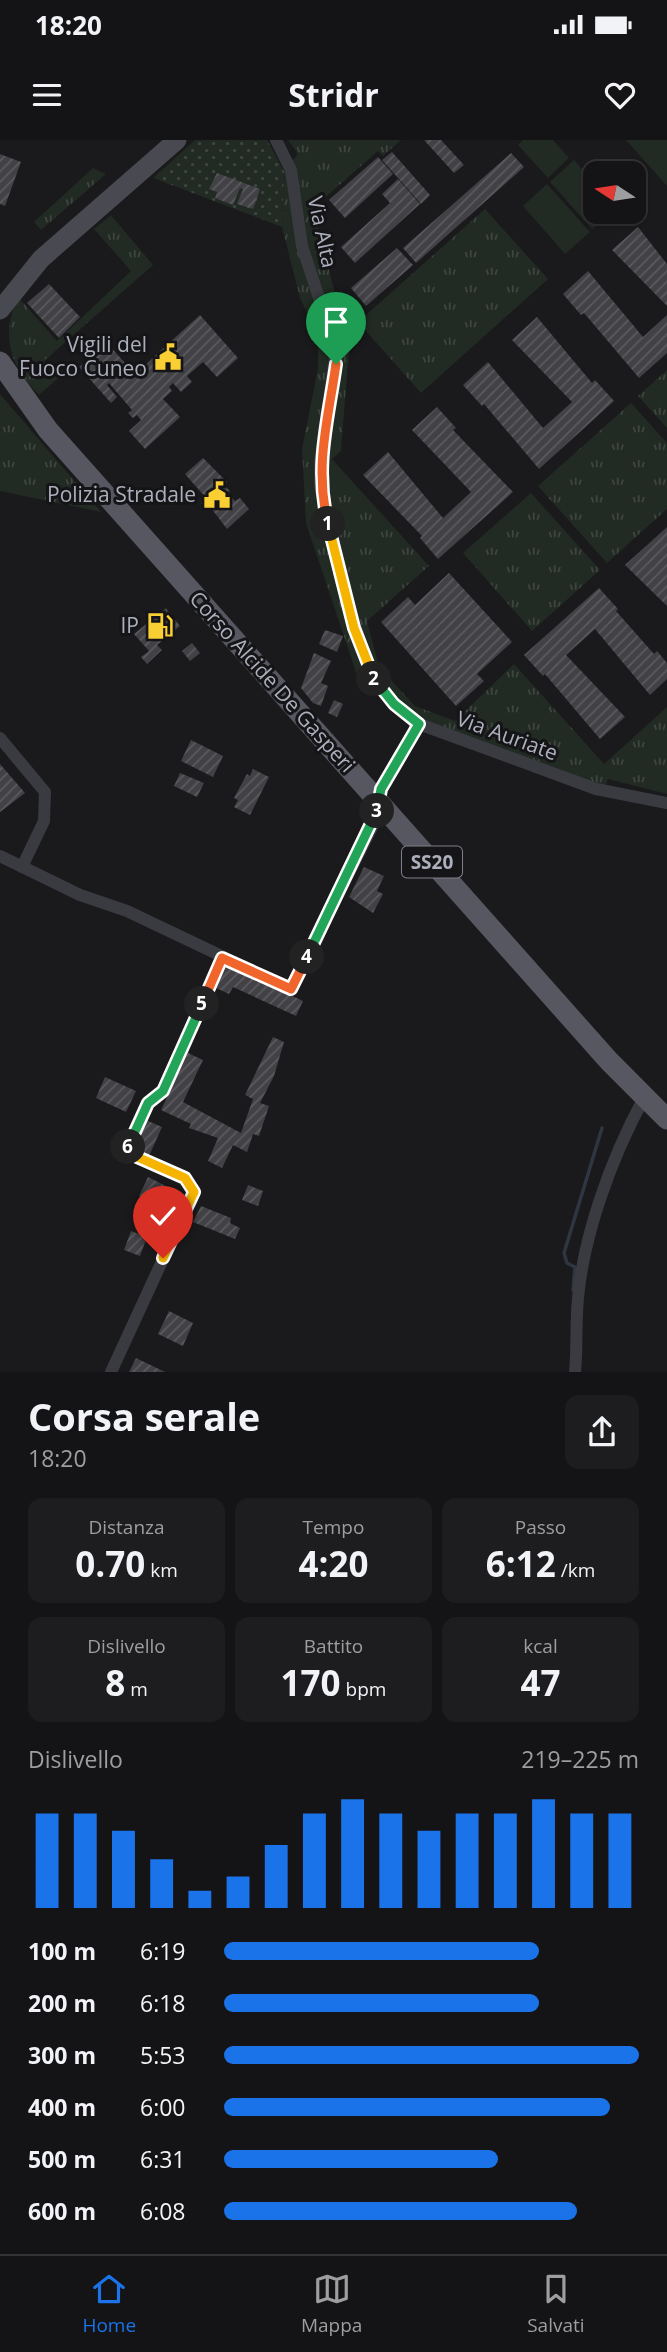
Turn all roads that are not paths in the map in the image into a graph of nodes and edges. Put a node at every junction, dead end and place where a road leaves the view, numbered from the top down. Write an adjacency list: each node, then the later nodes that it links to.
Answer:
1 (177, 140): 3 (street)
2 (276, 140): 9 (street, Via Alta)
3 (41, 259): 4 (street); 5 (street)
4 (0, 288)
5 (0, 310)
6 (0, 362): 8 (main road, Corso Alcide De Gasperi / SS20)
7 (0, 387): 8 (main road, Corso Alcide De Gasperi / SS20)
8 (48, 430): 11 (main road, Corso Alcide De Gasperi / SS20)
9 (419, 724): 11 (street); 12 (street, Via Auriate)
10 (0, 738): 14 (street)
11 (379, 802): 15 (street); 16 (main road, Corso Alcide De Gasperi / SS20)
12 (667, 803)
13 (0, 856): 14 (street)
14 (22, 867): 15 (street)
15 (222, 958): 18 (street)
16 (645, 1096): 17 (main road, Corso Alcide De Gasperi / SS20); 19 (street)
17 (667, 1119)
18 (111, 1372)
19 (575, 1372)

